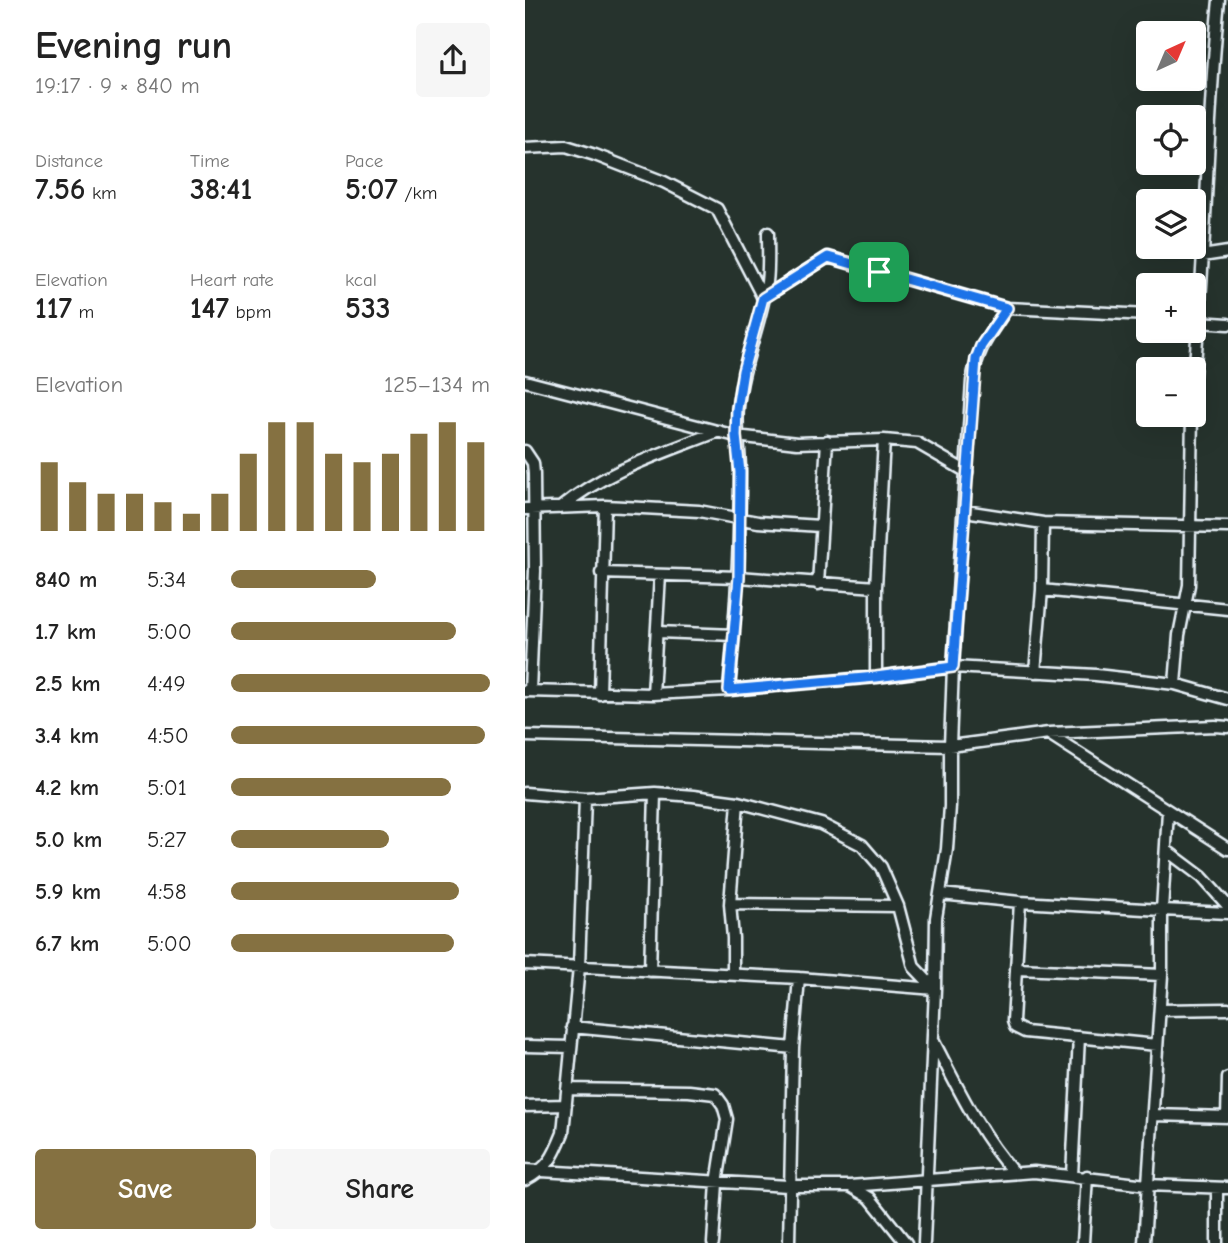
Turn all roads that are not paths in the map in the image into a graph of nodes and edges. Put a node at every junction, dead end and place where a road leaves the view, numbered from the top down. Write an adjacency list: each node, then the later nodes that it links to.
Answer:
1 (1219, 0): 3 (street)
2 (525, 148): 7 (street)
3 (1206, 189)
4 (768, 233): 7 (street)
5 (1228, 252): 6 (street)
6 (1206, 255)
7 (763, 298): 8 (street); 15 (street)
8 (1007, 308): 9 (street); 19 (street)
9 (1136, 314)
10 (1206, 322): 11 (street)
11 (1228, 324)
12 (525, 381): 14 (street)
13 (1192, 427): 27 (street)
14 (719, 431): 15 (street); 22 (street)
15 (736, 436): 17 (street); 24 (street)
16 (884, 440): 17 (street); 19 (street); 34 (street)
17 (827, 441): 26 (street)
18 (525, 451): 21 (street)
19 (967, 472): 23 (street)
20 (605, 506): 22 (street); 24 (street); 30 (street)
21 (529, 509): 22 (street); 29 (street)
22 (559, 509)
23 (965, 511): 25 (street); 40 (street)
24 (738, 518): 26 (street); 32 (street)
25 (1042, 523): 27 (street); 35 (street)
26 (820, 526): 33 (street)
27 (1190, 526): 28 (street); 36 (street)
28 (1228, 527)
29 (530, 571): 45 (street)
30 (601, 573): 31 (street); 46 (street)
31 (660, 575): 32 (street); 38 (street)
32 (739, 577): 33 (street); 39 (street)
33 (818, 584): 34 (street)
34 (876, 587): 42 (street)
35 (1042, 590): 36 (street); 41 (street)
36 (1186, 605): 37 (street); 43 (street)
37 (1228, 610)
38 (658, 632): 39 (street); 47 (street)
39 (734, 635): 44 (street)
40 (953, 667): 41 (street); 42 (street); 52 (street)
41 (1035, 672): 43 (street)
42 (876, 677): 44 (street)
43 (1174, 684): 48 (street)
44 (729, 690): 47 (street)
45 (527, 691): 46 (street)
46 (600, 694): 47 (street)
47 (653, 694)
48 (1228, 699)
49 (1228, 727): 50 (street)
50 (1048, 733): 52 (street); 57 (street)
51 (525, 736): 52 (street)
52 (950, 746): 60 (street)
53 (655, 793): 55 (street); 56 (street); 70 (street)
54 (525, 796): 55 (street)
55 (585, 798): 68 (street)
56 (739, 802): 62 (street); 63 (street)
57 (1168, 811): 58 (street); 59 (street)
58 (1228, 849)
59 (1166, 850): 64 (street); 65 (street)
60 (941, 894): 61 (street); 74 (street)
61 (1020, 902): 65 (street); 69 (street)
62 (730, 904): 63 (street); 71 (street)
63 (898, 906): 74 (street)
64 (1228, 906)
65 (1162, 910): 66 (street); 72 (street)
66 (1228, 913)
67 (525, 964): 68 (street)
68 (579, 967): 70 (street); 77 (street)
69 (1017, 969): 72 (street); 78 (street)
70 (650, 971): 71 (street)
71 (733, 975): 73 (street)
72 (1162, 975): 76 (street)
73 (799, 978): 74 (street); 83 (street)
74 (935, 989): 79 (street)
75 (1228, 1009): 76 (street)
76 (1160, 1010): 80 (street)
77 (572, 1027): 82 (street); 83 (street)
78 (1079, 1037): 80 (street); 93 (street)
79 (932, 1040): 92 (street); 96 (street)
80 (1157, 1045): 88 (street)
81 (525, 1046): 82 (street)
82 (571, 1048): 85 (street)
83 (793, 1048): 99 (street)
84 (1228, 1078): 89 (street)
85 (567, 1089): 86 (street); 97 (street)
86 (566, 1105): 87 (street); 91 (street)
87 (525, 1106)
88 (1153, 1115): 89 (street); 98 (street)
89 (1228, 1117)
90 (525, 1170): 91 (street)
91 (543, 1171): 95 (street); 97 (street)
92 (1014, 1172): 93 (street); 96 (street)
93 (1072, 1175): 94 (street)
94 (1087, 1176): 98 (street); 106 (street)
95 (525, 1180)
96 (927, 1182): 100 (street); 105 (street)
97 (717, 1183): 99 (street); 102 (street)
98 (1147, 1185): 101 (street); 107 (street)
99 (788, 1186): 100 (street); 103 (street)
100 (850, 1186): 104 (street)
101 (1223, 1188): 108 (street)
102 (713, 1243)
103 (789, 1243)
104 (906, 1243)
105 (925, 1243)
106 (1083, 1243)
107 (1144, 1243)
108 (1217, 1243)

